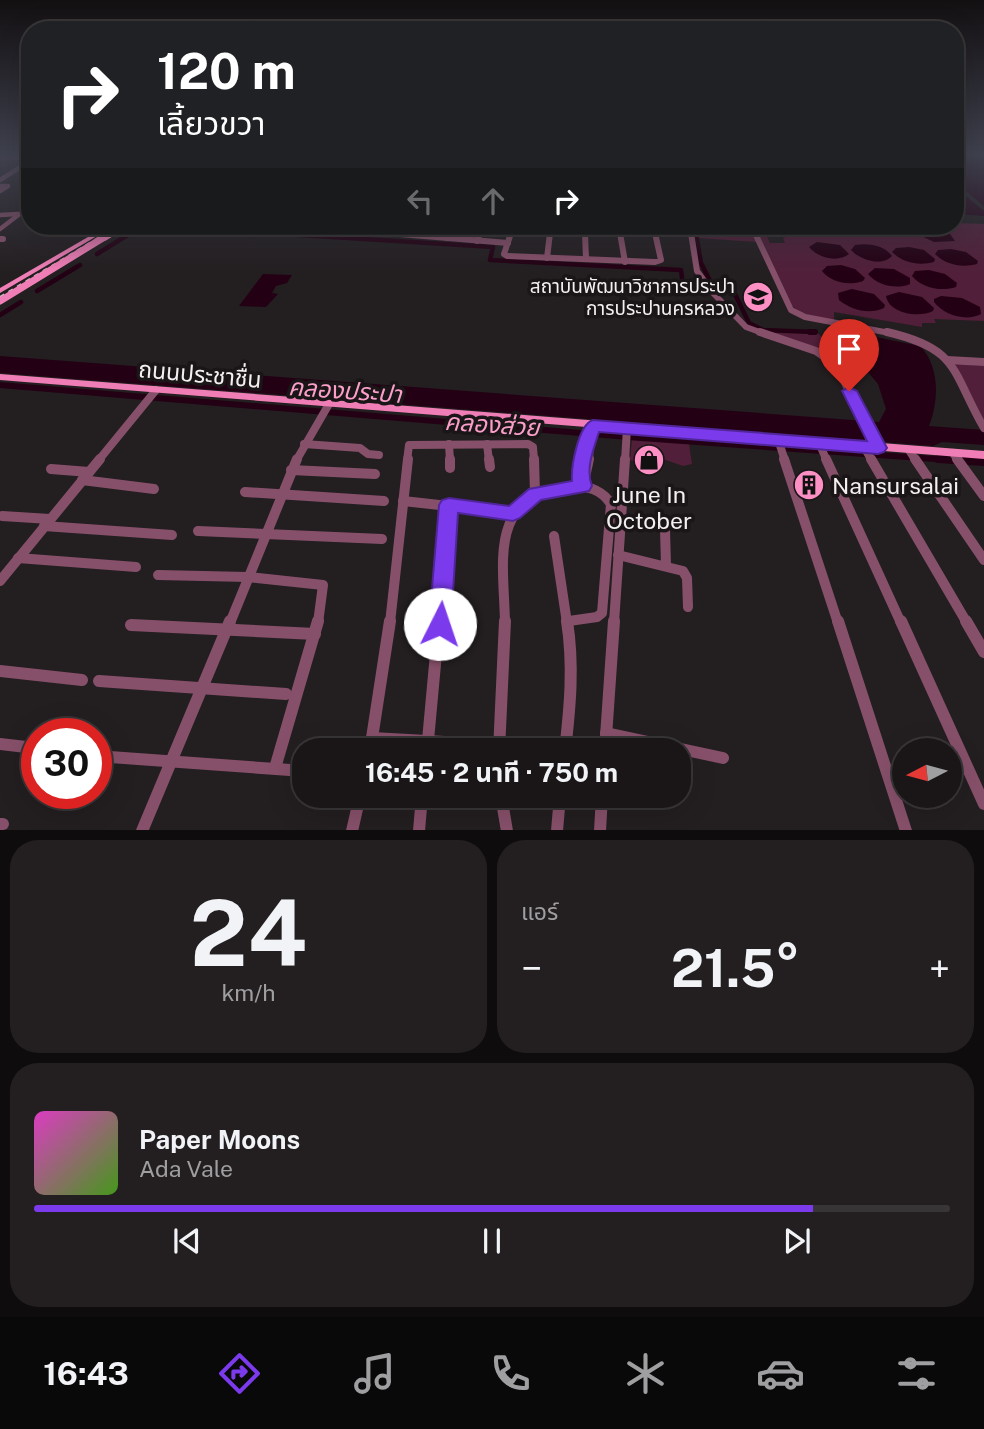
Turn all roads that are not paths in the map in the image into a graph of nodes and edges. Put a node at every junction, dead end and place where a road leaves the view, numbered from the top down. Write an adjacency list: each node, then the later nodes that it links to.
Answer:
1 (19, 214): 2 (street); 3 (street)
2 (0, 215)
3 (1, 228)
4 (99, 235): 25 (main road)
5 (100, 235): 27 (main road, bridge)
6 (101, 235): 28 (main road, bridge)
7 (111, 235): 26 (main road)
8 (407, 235): 18 (street)
9 (449, 235): 19 (street)
10 (479, 235): 20 (street)
11 (510, 235): 21 (street)
12 (549, 235): 22 (street)
13 (585, 235): 23 (street)
14 (621, 235): 24 (street)
15 (656, 235): 24 (street)
16 (691, 235): 41 (street)
17 (756, 235): 29 (street)
18 (417, 236): 19 (street)
19 (447, 238): 20 (street)
20 (477, 241): 21 (street)
21 (508, 243): 22 (street)
22 (547, 257): 23 (street)
23 (586, 259): 24 (street)
24 (625, 261)
25 (31, 272): 26 (main road); 27 (main road)
26 (45, 276): 28 (main road)
27 (0, 293)
28 (0, 302)
29 (947, 360): 30 (street); 34 (street)
30 (984, 362)
31 (0, 377): 32 (main road, ถนนประชาชื่น)
32 (153, 394): 33 (main road, ถนนประชาชื่น); 52 (street)
33 (326, 408): 35 (main road, ถนนประชาชื่น); 37 (street)
34 (984, 428)
35 (591, 433): 36 (main road, ถนนประชาชื่น); 55 (street)
36 (626, 434): 40 (main road, ถนนประชาชื่น); 73 (street)
37 (304, 444): 44 (street); 51 (street)
38 (449, 444): 39 (street); 49 (street); 61 (street)
39 (487, 444): 48 (street); 59 (street)
40 (780, 444): 42 (main road, ถนนประชาชื่น); 118 (street)
41 (877, 445): 43 (main road, ถนนประชาชื่น); 46 (main road, ถนนประชาชื่น)
42 (823, 449): 43 (main road, ถนนประชาชื่น); 106 (street)
43 (867, 452): 87 (street)
44 (379, 455)
45 (984, 455): 47 (main road, ถนนประชาชื่น)
46 (913, 456): 47 (main road, ถนนประชาชื่น); 74 (street)
47 (957, 458): 60 (street)
48 (489, 467)
49 (450, 468)
50 (51, 469): 52 (street)
51 (292, 470): 53 (street); 58 (street)
52 (89, 472): 54 (street)
53 (375, 474)
54 (82, 480): 56 (street); 66 (street)
55 (583, 486): 59 (street); 83 (street)
56 (155, 489)
57 (245, 492): 58 (street)
58 (282, 493): 62 (street); 69 (street)
59 (536, 494): 64 (street)
60 (984, 496)
61 (403, 500): 63 (street); 94 (street)
62 (384, 501)
63 (449, 505): 64 (street); 95 (street)
64 (513, 513): 96 (street)
65 (2, 516): 66 (street)
66 (47, 523): 70 (street); 75 (street)
67 (665, 529): 77 (street)
68 (198, 531): 69 (street)
69 (266, 534): 72 (street); 80 (street)
70 (172, 535)
71 (554, 536): 83 (street)
72 (382, 539)
73 (618, 555): 77 (street); 93 (street)
74 (984, 560)
75 (15, 562): 76 (street); 78 (street); 81 (street)
76 (0, 565)
77 (666, 566): 82 (street)
78 (136, 567)
79 (158, 575): 80 (street)
80 (248, 577): 85 (street); 86 (street)
81 (0, 581)
82 (688, 607)
83 (569, 621): 97 (street)
84 (131, 625): 85 (street)
85 (227, 630): 86 (street); 91 (street)
86 (315, 634): 104 (street)
87 (984, 652)
88 (0, 671): 89 (street)
89 (82, 680)
90 (99, 681): 91 (street)
91 (203, 690): 92 (street); 103 (street)
92 (286, 694)
93 (606, 733): 98 (street); 102 (street)
94 (372, 738)
95 (429, 738)
96 (500, 738)
97 (566, 738)
98 (606, 738)
99 (0, 744): 100 (street)
100 (21, 746)
101 (112, 757): 103 (street)
102 (723, 758)
103 (172, 760): 104 (street); 112 (street)
104 (275, 768): 105 (street)
105 (292, 770)
106 (984, 804)
107 (357, 808): 113 (street)
108 (421, 808): 114 (street)
109 (503, 808): 115 (street)
110 (559, 808): 116 (street)
111 (601, 808): 117 (street)
112 (142, 830)
113 (352, 830)
114 (419, 830)
115 (508, 830)
116 (557, 830)
117 (600, 830)
118 (906, 830)

